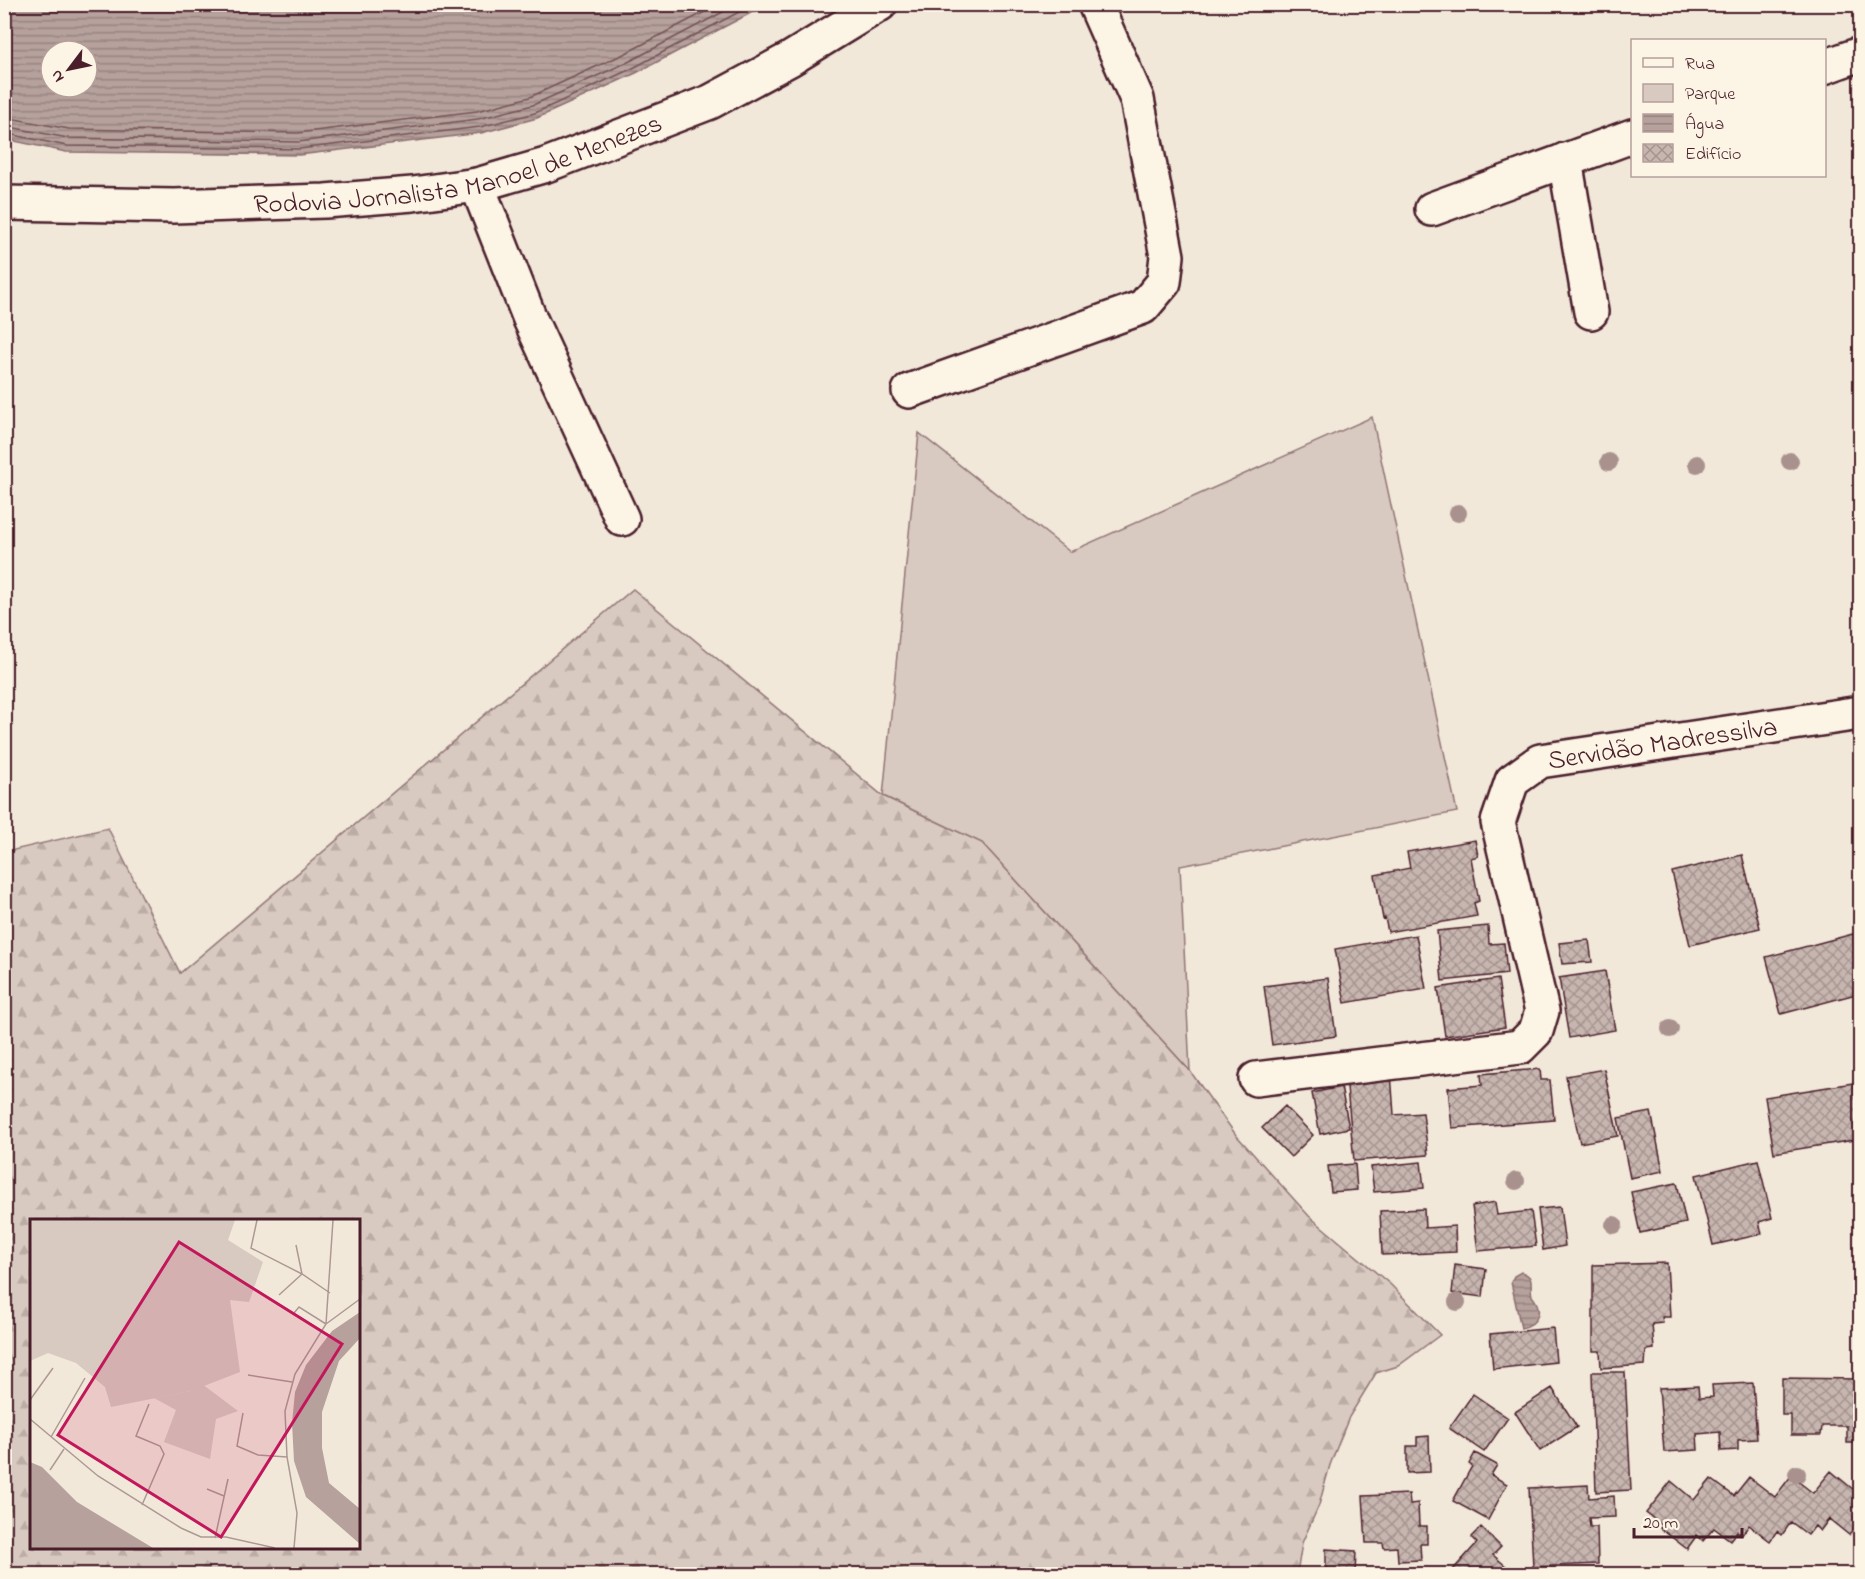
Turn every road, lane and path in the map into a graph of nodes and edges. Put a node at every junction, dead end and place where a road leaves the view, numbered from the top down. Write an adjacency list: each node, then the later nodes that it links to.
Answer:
1 (880, 4): 7 (street, Rodovia Jornalista Manoel de Menezes)
2 (1095, 4): 11 (street)
3 (1860, 54): 4 (street)
4 (1826, 66)
5 (1631, 136): 6 (street)
6 (1565, 160): 9 (street); 10 (street)
7 (477, 185): 8 (street, Rodovia Jornalista Manoel de Menezes); 12 (street)
8 (4, 203)
9 (1432, 208)
10 (1591, 312)
11 (909, 391)
12 (622, 519)
13 (1860, 713): 14 (street, Servidão Madressilva)
14 (1256, 1079)

